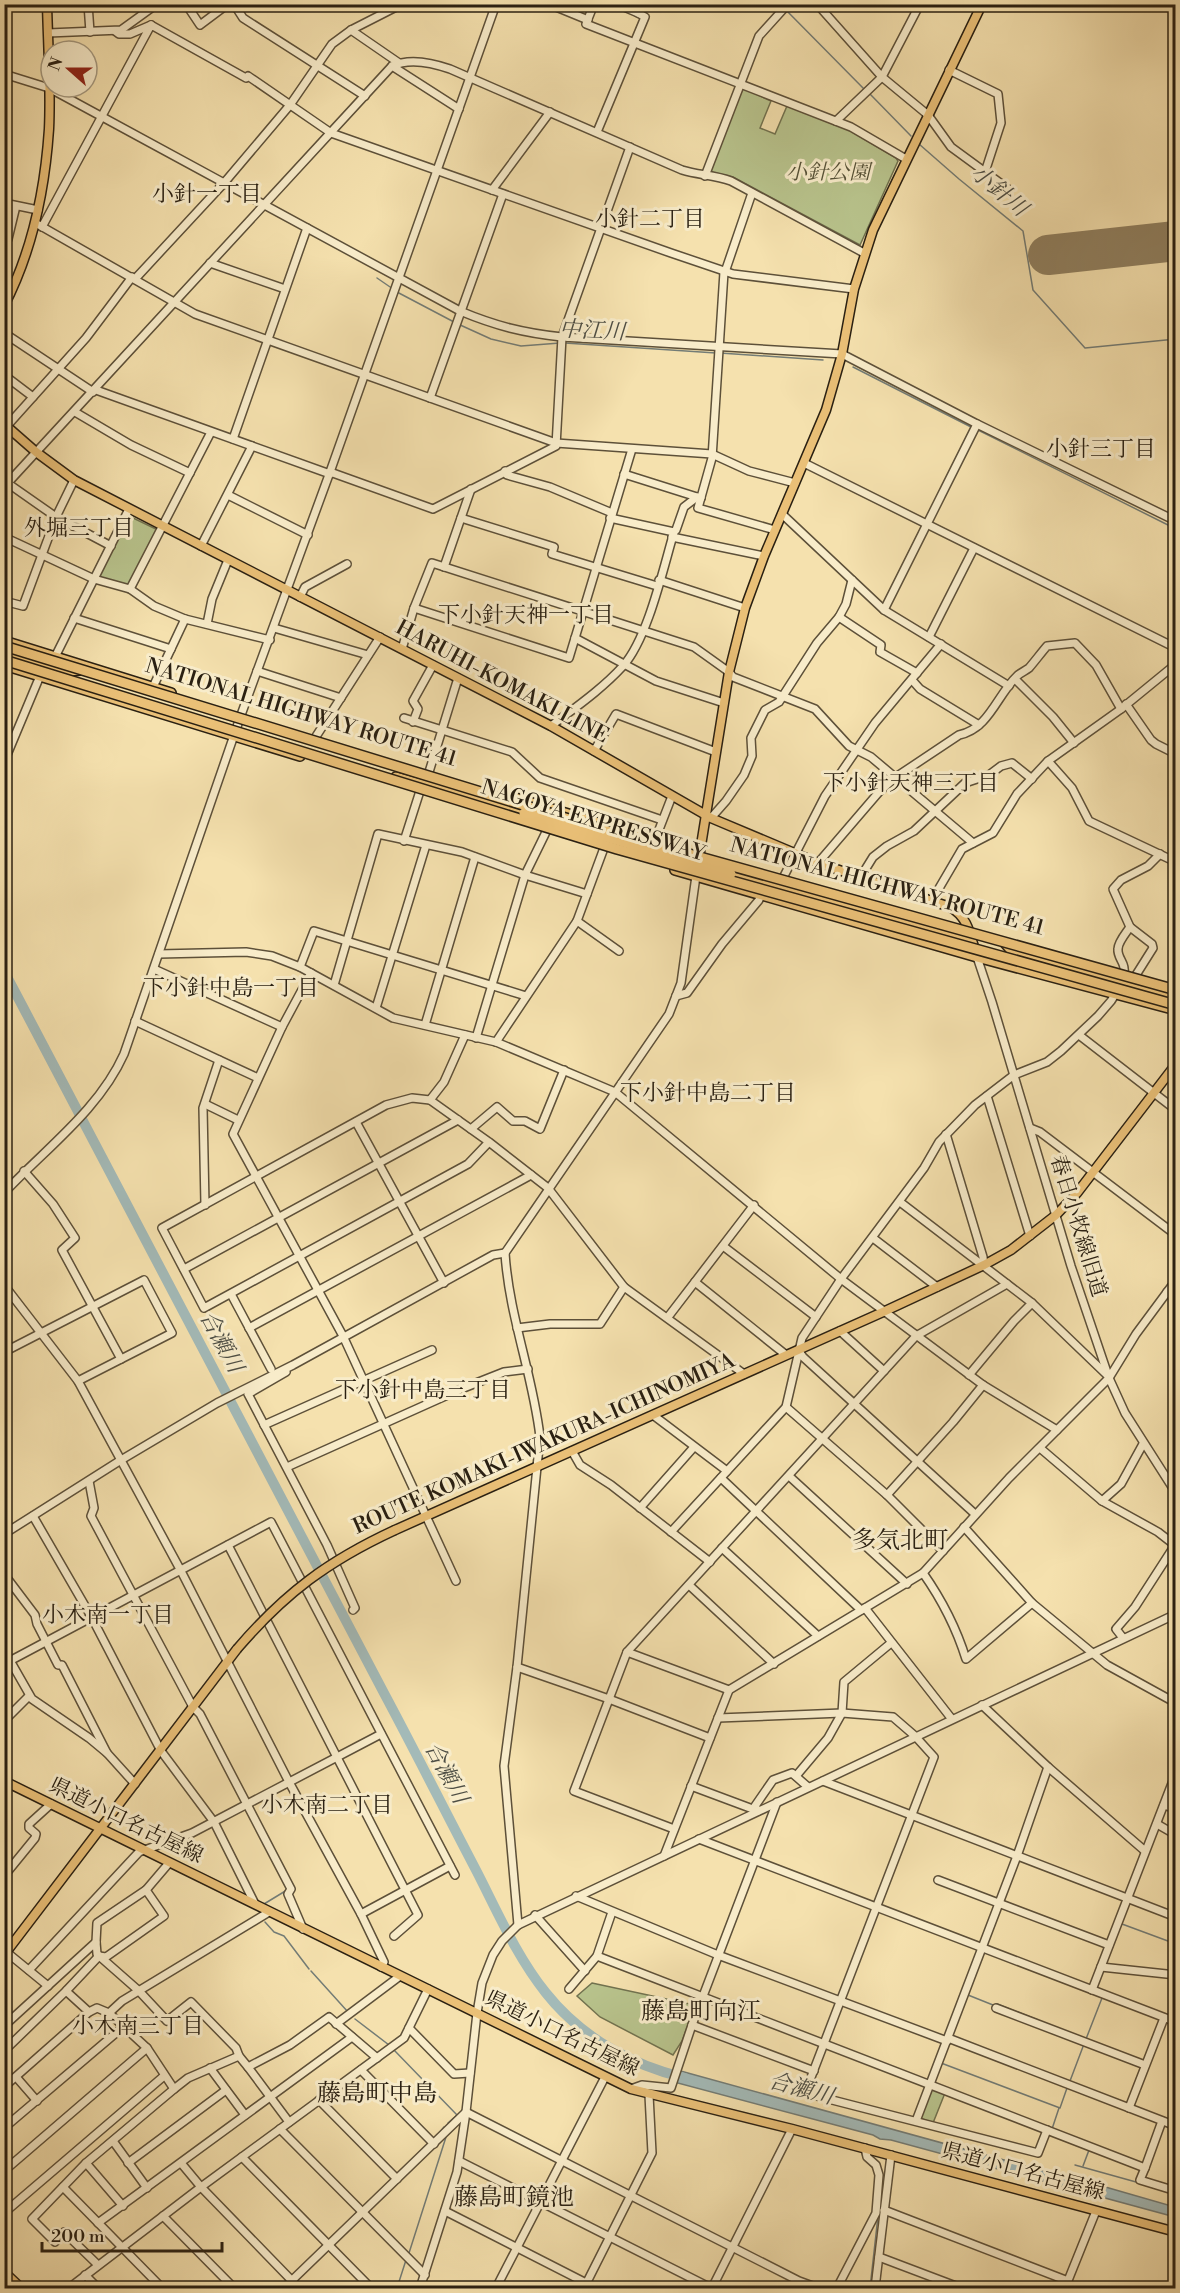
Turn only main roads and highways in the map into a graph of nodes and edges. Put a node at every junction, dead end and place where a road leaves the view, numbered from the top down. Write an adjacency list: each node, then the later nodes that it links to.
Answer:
1 (47, 4): 3 (main road)
2 (982, 4): 11 (main road)
3 (4, 306)
4 (5, 425): 11 (main road, HARUHI-KOMAKI LINE)
5 (4, 644): 9 (highway, NAGOYA EXPRESSWAY, bridge); 12 (highway, NATIONAL HIGHWAY ROUTE 41)
6 (4, 652): 9 (highway)
7 (4, 660): 16 (highway, NAGOYA EXPRESSWAY, bridge)
8 (4, 665): 10 (highway, NATIONAL HIGHWAY ROUTE 41)
9 (82, 670): 15 (highway, NAGOYA EXPRESSWAY, bridge)
10 (297, 755): 13 (highway, NATIONAL HIGHWAY ROUTE 41); 16 (highway, bridge)
11 (709, 817): 12 (main road); 14 (main road, HARUHI-KOMAKI LINE)
12 (700, 854): 13 (main road); 14 (highway, NATIONAL HIGHWAY ROUTE 41)
13 (696, 876): 17 (highway, NATIONAL HIGHWAY ROUTE 41)
14 (968, 928): 17 (main road, HARUHI-KOMAKI LINE); 18 (highway, NATIONAL HIGHWAY ROUTE 41)
15 (1005, 943): 18 (highway, NAGOYA EXPRESSWAY, bridge); 19 (highway)
16 (970, 947): 20 (highway, NAGOYA EXPRESSWAY, bridge)
17 (976, 957): 21 (highway, NATIONAL HIGHWAY ROUTE 41)
18 (1174, 985)
19 (1176, 997)
20 (1176, 1005)
21 (1176, 1010)
22 (1176, 1064): 24 (main road, ROUTE KOMAKI-IWAKURA-ICHINOMIYA, bridge)
23 (4, 1781): 24 (main road, 県道小口名古屋線)
24 (101, 1829): 25 (main road, ROUTE KOMAKI-IWAKURA-ICHINOMIYA); 26 (main road, 県道小口名古屋線)
25 (5, 1952)
26 (1176, 2232)
27 (4, 2272): 28 (main road)
28 (21, 2289)

